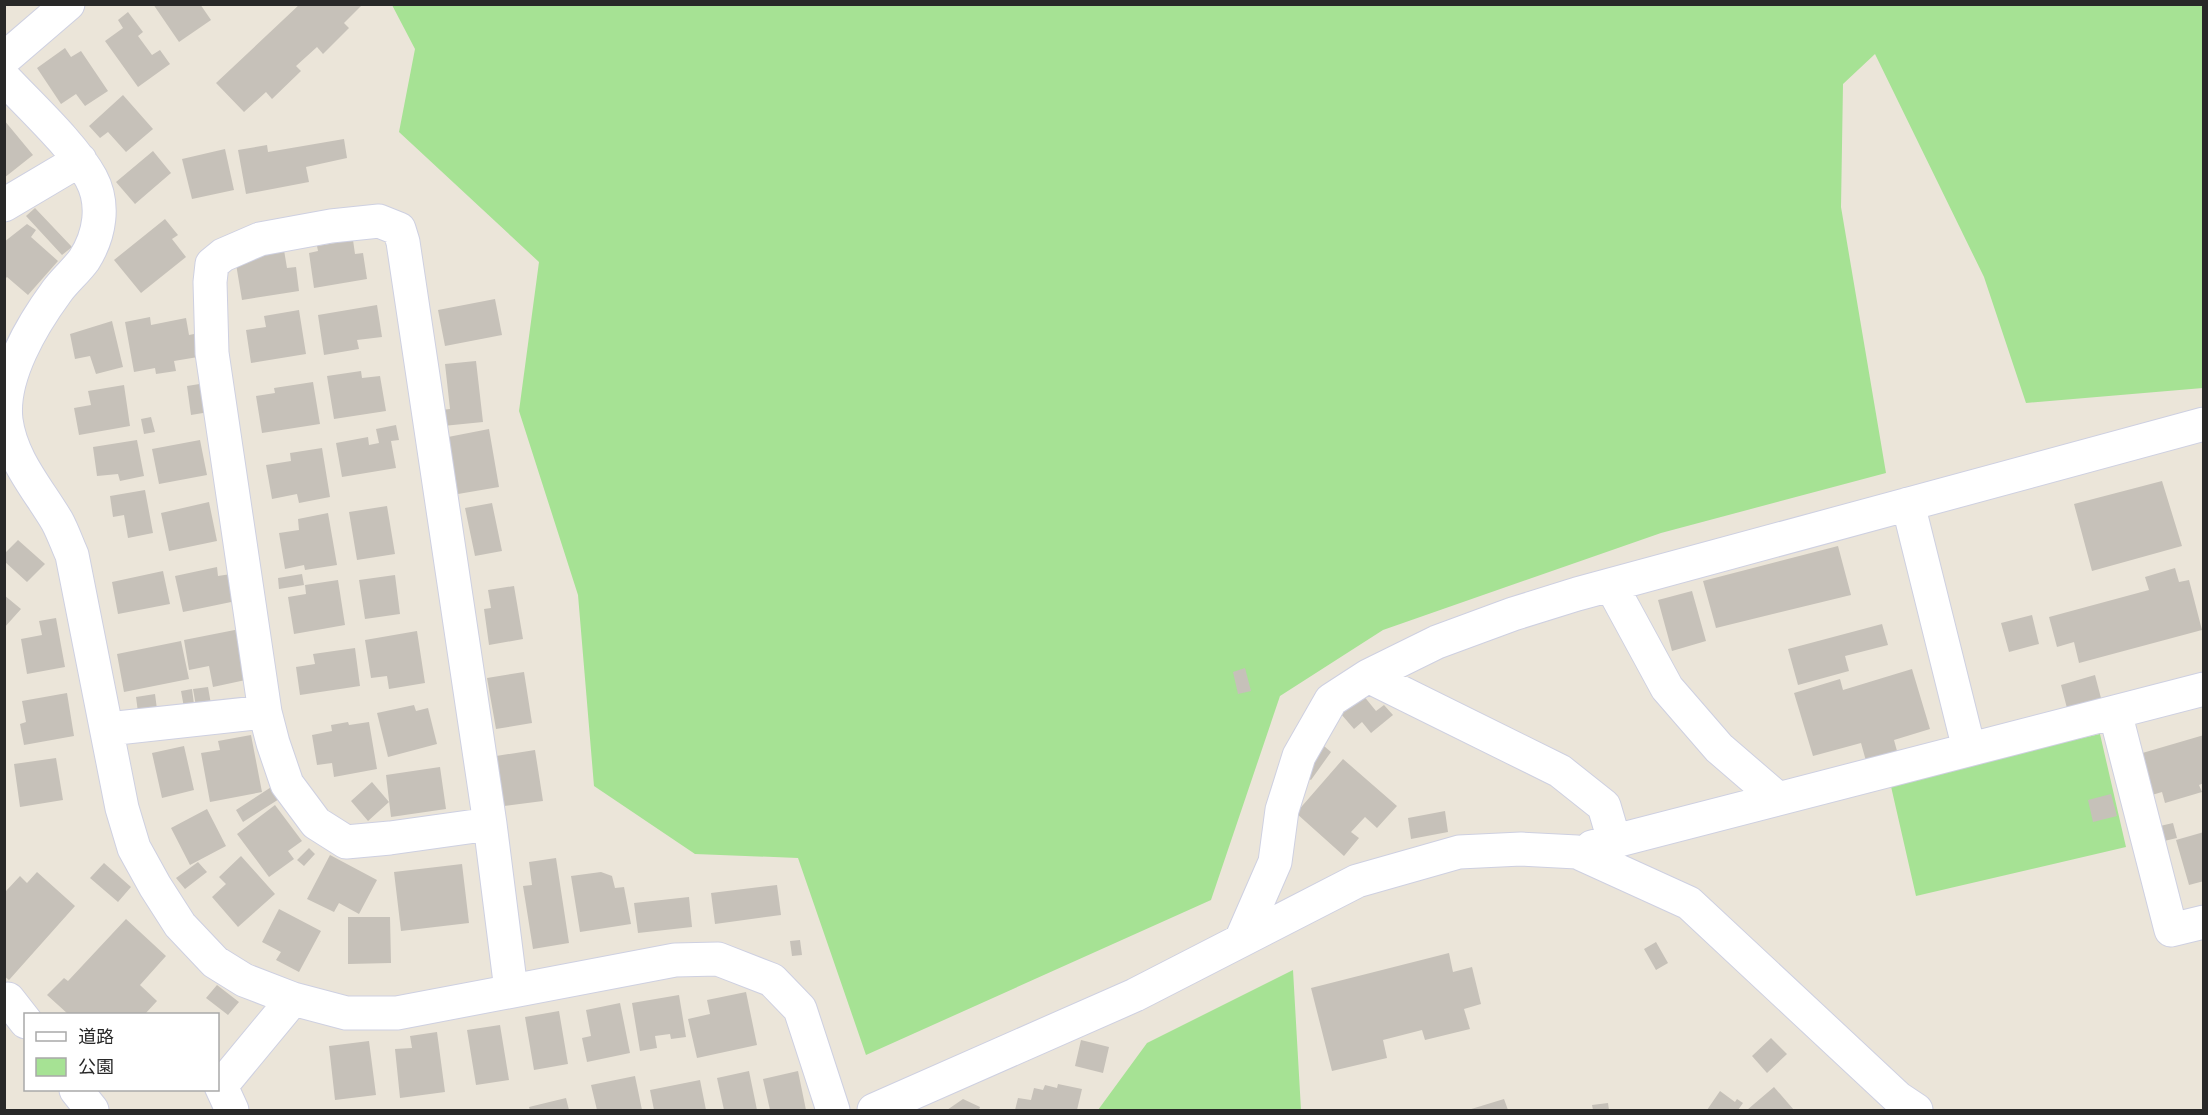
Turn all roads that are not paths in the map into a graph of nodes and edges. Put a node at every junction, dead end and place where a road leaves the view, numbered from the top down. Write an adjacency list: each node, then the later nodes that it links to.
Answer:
1 (68, 4): 2 (street)
2 (4, 59)
3 (4, 78): 4 (street)
4 (80, 160): 5 (street); 13 (street)
5 (4, 205)
6 (2203, 425): 7 (street)
7 (1908, 504): 8 (street); 14 (street)
8 (1611, 585): 9 (street); 15 (street)
9 (1368, 676): 17 (street); 20 (street)
10 (2204, 689): 12 (street)
11 (265, 712): 13 (street); 16 (street); 16 (street)
12 (2115, 712): 14 (street); 19 (street)
13 (108, 729): 22 (street)
14 (1969, 749): 15 (street)
15 (1777, 798): 17 (street)
16 (490, 824): 21 (street)
17 (1614, 840): 18 (street)
18 (1576, 852): 20 (street); 30 (street)
19 (2204, 922)
20 (1241, 940): 29 (street)
21 (511, 990): 22 (street); 28 (street)
22 (293, 999): 27 (street)
23 (4, 1001): 24 (street)
24 (24, 1019)
25 (78, 1091): 26 (street)
26 (92, 1110)
27 (232, 1110)
28 (832, 1110)
29 (874, 1110)
30 (1916, 1110)

